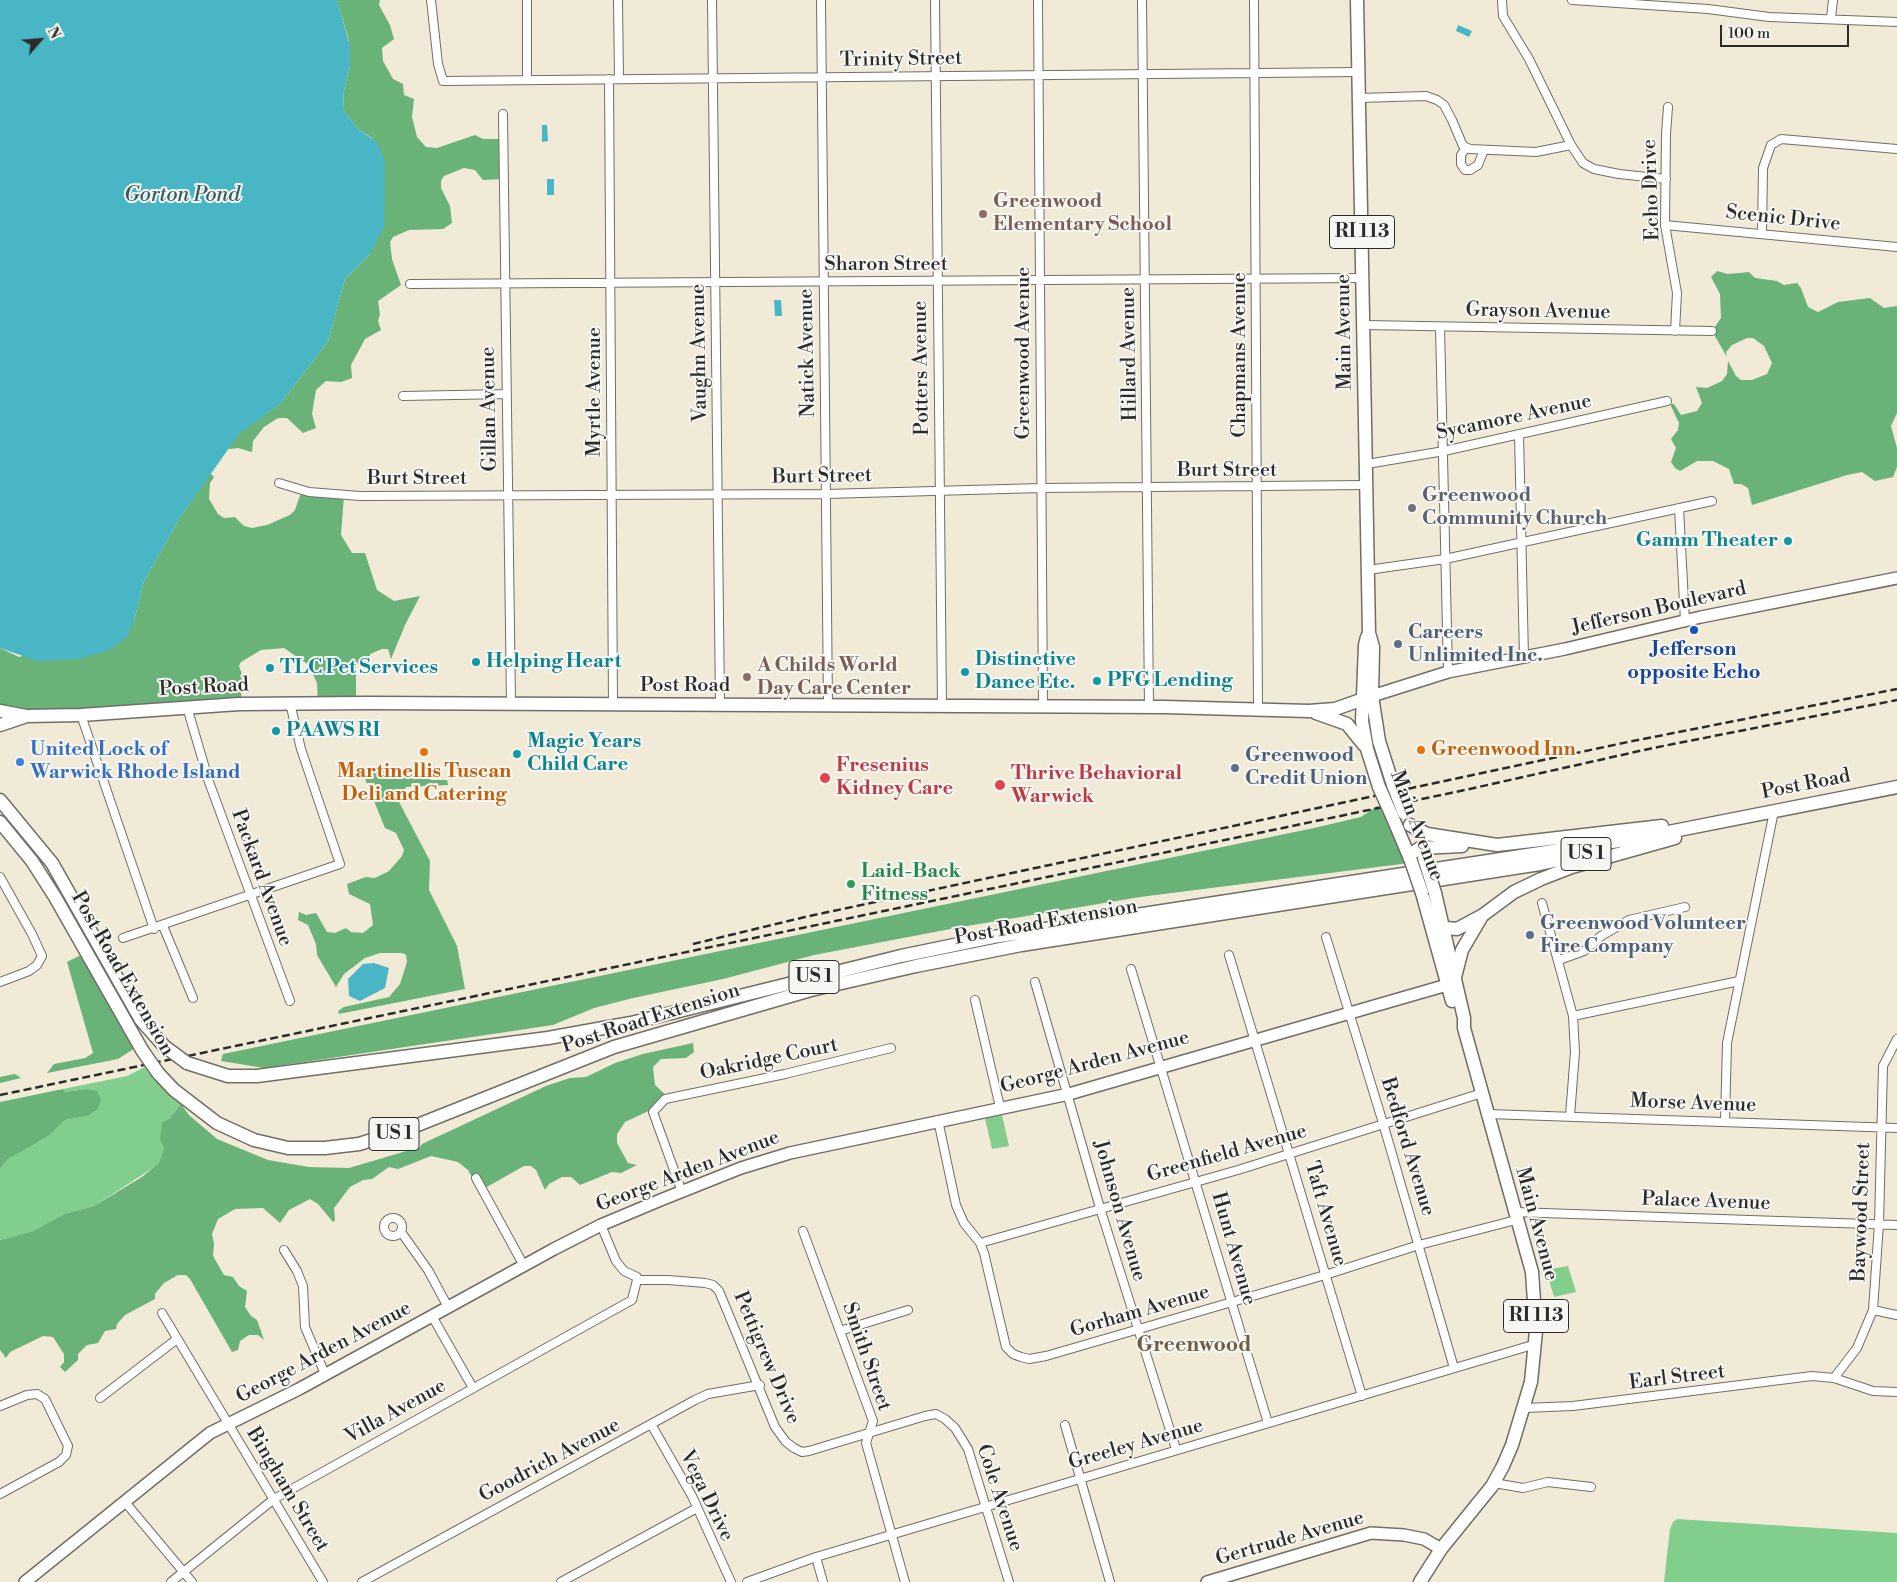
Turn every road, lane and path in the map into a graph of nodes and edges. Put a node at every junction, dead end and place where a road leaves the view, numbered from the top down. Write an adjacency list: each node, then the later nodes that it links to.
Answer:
1 (430, 0): 26 (street, Trinity Street)
2 (527, 0): 26 (street)
3 (618, 0): 25 (street)
4 (712, 0): 23 (street, Vaughn Avenue)
5 (821, 0): 22 (street, Natick Avenue)
6 (935, 0): 21 (street, Potters Avenue)
7 (1038, 0): 20 (street, Greenwood Avenue)
8 (1142, 0): 19 (street, Hillard Avenue)
9 (1254, 0): 18 (street, Chapmans Avenue)
10 (1357, 0): 17 (main road, Main Avenue / RI 113)
11 (1502, 0): 30 (street)
12 (1572, 0): 14 (street)
13 (1833, 0): 15 (street)
14 (1602, 1): 15 (street)
15 (1830, 18): 16 (street)
16 (1897, 22)
17 (1359, 72): 18 (street, Trinity Street); 27 (main road, Main Avenue / RI 113)
18 (1254, 73): 19 (street, Trinity Street); 39 (street, Chapmans Avenue)
19 (1143, 74): 20 (street, Trinity Street); 42 (street, Hillard Avenue)
20 (1038, 75): 21 (street, Trinity Street); 41 (street, Greenwood Avenue)
21 (936, 76): 22 (street, Trinity Street); 40 (street, Potters Avenue)
22 (822, 77): 23 (street, Trinity Street); 43 (street, Natick Avenue)
23 (713, 78): 25 (street, Trinity Street); 45 (street, Vaughn Avenue)
24 (609, 79): 25 (street, Trinity Street); 26 (street, Trinity Street); 44 (street, Myrtle Avenue)
25 (619, 79)
26 (527, 80)
27 (1359, 98): 31 (street); 38 (main road, Main Avenue / RI 113)
28 (1668, 107): 34 (street, Echo Drive)
29 (503, 114): 46 (street, Gillan Avenue)
30 (1572, 145): 32 (street); 34 (street)
31 (1466, 148): 32 (street); 32 (street)
32 (1484, 150)
33 (1897, 150): 36 (street)
34 (1666, 179): 35 (street, Echo Drive)
35 (1665, 225): 36 (street, Scenic Drive); 50 (street, Echo Drive)
36 (1762, 233): 37 (street, Scenic Drive)
37 (1897, 247)
38 (1362, 278): 39 (street, Sharon Street); 48 (main road, Main Avenue / RI 113)
39 (1255, 279): 42 (street, Sharon Street); 62 (street, Chapmans Avenue)
40 (938, 280): 41 (street, Sharon Street); 43 (street, Sharon Street); 63 (street, Potters Avenue)
41 (1040, 280): 42 (street, Sharon Street); 60 (street, Greenwood Avenue)
42 (1145, 280): 61 (street, Hillard Avenue)
43 (824, 281): 45 (street, Sharon Street); 67 (street, Natick Avenue)
44 (611, 282): 45 (street, Sharon Street); 46 (street, Sharon Street); 65 (street, Myrtle Avenue)
45 (715, 282): 66 (street, Vaughn Avenue)
46 (505, 283): 47 (street, Sharon Street); 52 (street, Gillan Avenue)
47 (410, 284)
48 (1364, 325): 49 (street, Grayson Avenue); 57 (main road, Main Avenue / RI 113)
49 (1440, 327): 50 (street, Grayson Avenue); 56 (street)
50 (1676, 331): 51 (street, Grayson Avenue)
51 (1712, 331)
52 (506, 394): 53 (street); 64 (street, Gillan Avenue)
53 (402, 396)
54 (1667, 401): 55 (street, Sycamore Avenue)
55 (1520, 434): 56 (street, Sycamore Avenue); 70 (street)
56 (1444, 451): 57 (street, Sycamore Avenue); 71 (street)
57 (1367, 464): 59 (main road, Main Avenue / RI 113)
58 (279, 484): 64 (street, Burt Street)
59 (1367, 485): 62 (street, Burt Street); 72 (main road, Main Avenue / RI 113)
60 (1041, 488): 61 (street, Burt Street); 63 (street, Burt Street); 84 (street, Greenwood Avenue)
61 (1147, 488): 62 (street, Burt Street); 86 (street, Hillard Avenue)
62 (1257, 488): 87 (street, Chapmans Avenue)
63 (940, 491): 67 (street, Burt Street); 83 (street, Potters Avenue)
64 (508, 494): 65 (street, Burt Street); 79 (street, Gillan Avenue)
65 (612, 494): 66 (street, Burt Street); 80 (street, Myrtle Avenue)
66 (718, 494): 67 (street, Burt Street); 81 (street, Vaughn Avenue)
67 (826, 494): 82 (street, Natick Avenue)
68 (1712, 501): 69 (street)
69 (1679, 508): 70 (street); 74 (street)
70 (1521, 543): 71 (street); 75 (street)
71 (1445, 559): 72 (street); 76 (street)
72 (1368, 570): 77 (main road, Main Avenue / RI 113)
73 (1897, 578): 74 (street, Jefferson Boulevard)
74 (1684, 621): 75 (street, Jefferson Boulevard)
75 (1524, 658): 76 (street, Jefferson Boulevard)
76 (1448, 672): 77 (street, Jefferson Boulevard)
77 (1367, 698): 88 (main road, Post Road); 93 (main road, Main Avenue / RI 113); 97 (main road, Main Avenue / RI 113, bridge)
78 (290, 703): 79 (main road, Post Road); 85 (main road, Post Road); 106 (street)
79 (511, 703): 80 (main road, Post Road)
80 (613, 705): 81 (main road, Post Road)
81 (720, 705): 82 (main road, Post Road)
82 (828, 706): 83 (main road, Post Road)
83 (942, 706): 84 (main road, Post Road)
84 (1043, 706): 86 (main road, Post Road)
85 (187, 707): 90 (main road, Post Road); 106 (street, Packard Avenue)
86 (1149, 707): 87 (main road, Post Road)
87 (1258, 710): 88 (main road, Post Road)
88 (1309, 710): 93 (main road)
89 (0, 711): 91 (main road, Post Road)
90 (81, 715): 91 (main road, Post Road); 112 (street)
91 (26, 716): 92 (main road, Post Road)
92 (0, 724)
93 (1367, 749): 97 (main road, Main Avenue / RI 113, bridge)
94 (1897, 788): 96 (main road, Post Road / US 1)
95 (0, 800): 103 (main road, Post Road Extension / US 1, bridge)
96 (1774, 811): 98 (main road, Post Road / US 1); 120 (street)
97 (1398, 815): 100 (main road, Main Avenue / RI 113); 102 (main road, Main Avenue / RI 113)
98 (1722, 821): 101 (main road); 103 (main road, Post Road / US 1); 110 (main road)
99 (0, 822): 103 (main road, Post Road Extension / US 1, bridge)
100 (1410, 825): 101 (main road); 102 (main road, Main Avenue / RI 113)
101 (1497, 845): 102 (main road)
102 (1416, 856): 105 (main road, Main Avenue / RI 113, bridge)
103 (1445, 874)
104 (0, 877): 121 (street)
105 (1428, 893): 109 (main road, Main Avenue / RI 113); 113 (main road, Main Avenue / RI 113)
106 (250, 896): 111 (street); 125 (street, Packard Avenue)
107 (1542, 903): 117 (street)
108 (1685, 907): 117 (street)
109 (1428, 914): 113 (main road); 119 (main road, Main Avenue / RI 113)
110 (1483, 915): 113 (main road); 119 (main road)
111 (163, 926): 112 (street); 123 (street)
112 (154, 929): 115 (street)
113 (1443, 929): 119 (main road, Main Avenue / RI 113)
114 (1326, 937): 126 (street, Bedford Avenue)
115 (123, 938)
116 (1229, 955): 128 (street, Taft Avenue)
117 (1559, 960): 127 (street)
118 (1131, 969): 131 (street, Hunt Avenue)
119 (1451, 981): 126 (street, George Arden Avenue); 132 (main road, Main Avenue / RI 113)
120 (1739, 981): 127 (street); 138 (street)
121 (0, 982)
122 (1035, 982): 133 (street, Johnson Avenue)
123 (194, 998)
124 (975, 1000): 134 (street)
125 (290, 1001)
126 (1350, 1012): 128 (street, George Arden Avenue); 139 (street, Bedford Avenue)
127 (1573, 1016): 136 (street)
128 (1255, 1039): 131 (street, George Arden Avenue); 142 (street, Taft Avenue)
129 (1897, 1039): 140 (street, Baywood Street)
130 (891, 1048): 145 (street, Oakridge Court)
131 (1161, 1066): 133 (street, George Arden Avenue); 144 (street, Hunt Avenue)
132 (1482, 1093): 135 (main road, Main Avenue / RI 113); 139 (street, Greenfield Avenue)
133 (1069, 1094): 134 (street, George Arden Avenue); 146 (street, Johnson Avenue)
134 (1000, 1107): 137 (street, George Arden Avenue)
135 (1488, 1114): 136 (street, Morse Avenue); 147 (main road, Main Avenue / RI 113)
136 (1570, 1116): 138 (street, Morse Avenue)
137 (938, 1120): 145 (street, George Arden Avenue); 153 (street, Gorham Avenue)
138 (1725, 1121): 140 (street, Morse Avenue)
139 (1383, 1123): 142 (street, Greenfield Avenue); 154 (street, Bedford Avenue)
140 (1881, 1127): 141 (street, Morse Avenue); 148 (street, Baywood Street)
141 (1897, 1128)
142 (1290, 1152): 144 (street, Greenfield Avenue); 157 (street, Taft Avenue)
143 (476, 1178): 156 (street)
144 (1196, 1180): 146 (street, Greenfield Avenue); 159 (street, Hunt Avenue)
145 (682, 1192): 149 (street, George Arden Avenue)
146 (1100, 1208): 153 (street, Greenfield Avenue); 167 (street, Johnson Avenue)
147 (1515, 1216): 148 (street, Palace Avenue); 154 (street, Gorham Avenue); 169 (main road, Main Avenue / RI 113)
148 (1879, 1224): 150 (street, Palace Avenue); 162 (street, Baywood Street)
149 (601, 1225): 156 (street, George Arden Avenue); 158 (street)
150 (1897, 1225)
151 (803, 1231): 166 (street, Smith Street)
152 (401, 1232): 160 (street)
153 (980, 1243): 167 (street, Gorham Avenue)
154 (1419, 1245): 157 (street, Gorham Avenue); 170 (street, Bedford Avenue)
155 (284, 1250): 171 (street)
156 (524, 1266): 160 (street, George Arden Avenue)
157 (1325, 1275): 159 (street, Gorham Avenue); 176 (street, Taft Avenue)
158 (638, 1280): 173 (street, Pettigrew Drive); 174 (street, Villa Avenue)
159 (1232, 1303): 167 (street, Gorham Avenue); 180 (street, Hunt Avenue)
160 (448, 1306): 165 (street, George Arden Avenue)
161 (908, 1310): 166 (street)
162 (1873, 1310): 164 (street); 172 (street, Baywood Street)
163 (162, 1314): 168 (street, Bingham Street)
164 (1897, 1315)
165 (432, 1316): 171 (street, George Arden Avenue); 174 (street)
166 (840, 1330): 184 (street, Smith Street)
167 (1137, 1331): 185 (street, Johnson Avenue)
168 (177, 1339): 177 (street); 181 (street, Bingham Street)
169 (1536, 1344): 170 (street, Greeley Avenue); 179 (main road, Main Avenue / RI 113)
170 (1454, 1368): 176 (street, Greeley Avenue)
171 (325, 1374): 181 (street, George Arden Avenue)
172 (1834, 1378): 175 (street, Earl Street); 179 (street, Earl Street)
173 (760, 1385): 182 (street, Goodrich Avenue); 184 (street, Pettigrew Drive)
174 (473, 1388): 190 (street, Villa Avenue)
175 (1897, 1392)
176 (1362, 1396): 180 (street, Greeley Avenue)
177 (100, 1398)
178 (0, 1406): 189 (street)
179 (1524, 1408): 187 (main road, Main Avenue / RI 113)
180 (1268, 1423): 185 (street, Greeley Avenue)
181 (229, 1424): 190 (street, Bingham Street); 191 (street, George Arden Avenue)
182 (652, 1424): 193 (street, Vega Drive); 202 (street, Goodrich Avenue)
183 (1066, 1424): 186 (street)
184 (870, 1432): 192 (street, Cole Avenue); 194 (street, Smith Street)
185 (1176, 1449): 186 (street, Greeley Avenue)
186 (1079, 1478): 192 (street, Greeley Avenue); 209 (street)
187 (1494, 1483): 188 (street); 195 (main road, Main Avenue / RI 113)
188 (1591, 1486)
189 (0, 1494)
190 (274, 1498): 197 (street, Villa Avenue); 201 (street, Bingham Street)
191 (125, 1502): 197 (street); 198 (street, George Arden Avenue)
192 (986, 1507): 194 (street, Greeley Avenue); 208 (street, Cole Avenue)
193 (697, 1508): 203 (street); 204 (street, Vega Drive)
194 (893, 1534): 196 (street, Greeley Avenue); 207 (street, Smith Street)
195 (1441, 1549): 210 (street, Gertrude Avenue); 211 (main road, Main Avenue / RI 113)
196 (816, 1557): 205 (street, Greeley Avenue); 206 (street)
197 (184, 1572): 199 (street, Villa Avenue); 200 (street)
198 (25, 1582)
199 (171, 1582)
200 (192, 1582)
201 (322, 1582)
202 (362, 1582)
203 (561, 1582)
204 (731, 1582)
205 (747, 1582)
206 (823, 1582)
207 (905, 1582)
208 (1009, 1582)
209 (1110, 1582)
210 (1207, 1582)
211 (1420, 1582)

